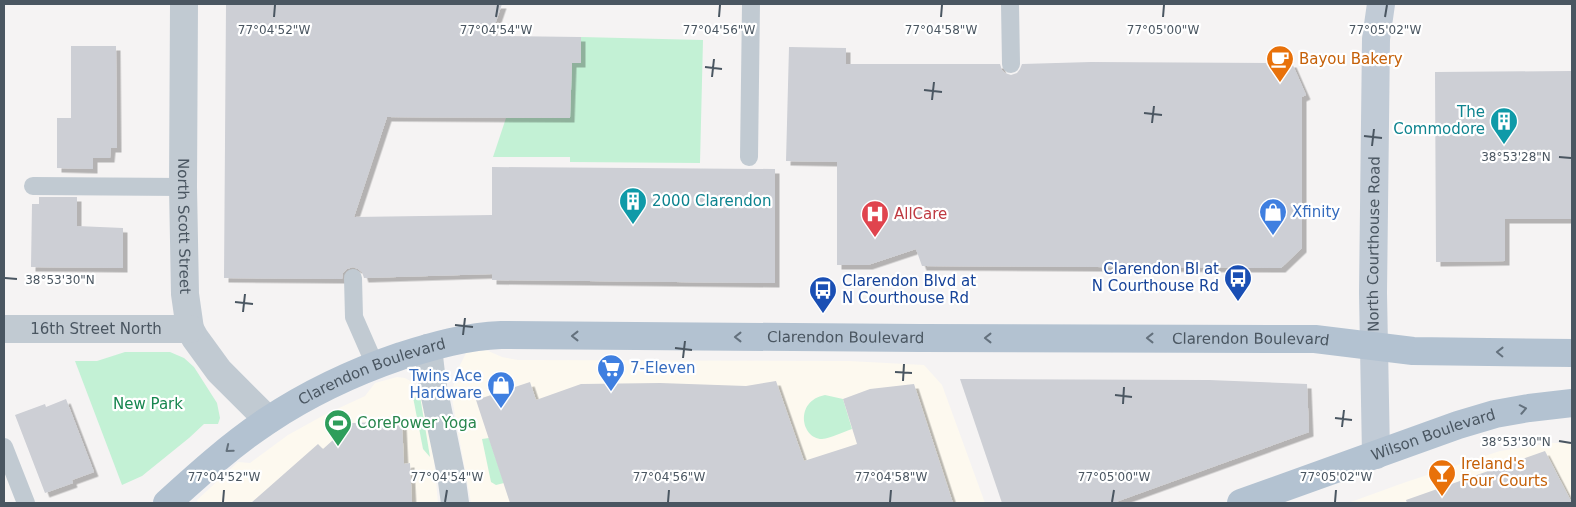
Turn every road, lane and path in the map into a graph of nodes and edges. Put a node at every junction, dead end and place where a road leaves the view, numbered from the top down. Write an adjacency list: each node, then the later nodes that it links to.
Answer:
1 (184, 4): 8 (street, North Scott Street)
2 (751, 4): 6 (lane)
3 (1010, 4): 5 (lane)
4 (1381, 4): 12 (main road, North Courthouse Road)
5 (1011, 64)
6 (749, 157)
7 (33, 186): 8 (lane)
8 (183, 187): 11 (street, North Scott Street)
9 (353, 278): 15 (lane)
10 (4, 329): 11 (street, 16th Street North)
11 (190, 329): 17 (street, North Scott Street)
12 (1373, 346): 13 (main road, Clarendon Boulevard, one-way to 13); 14 (main road, Clarendon Boulevard, one-way to 12); 19 (main road, North Courthouse Road)
13 (428, 348): 15 (main road, Clarendon Boulevard); 22 (street)
14 (1572, 353)
15 (376, 365): 17 (main road, Clarendon Boulevard)
16 (1572, 403): 19 (main road, Wilson Boulevard, one-way to 16)
17 (268, 420): 21 (main road, Clarendon Boulevard, one-way to 21)
18 (4, 447): 20 (lane)
19 (1376, 455): 23 (main road, Wilson Boulevard)
20 (26, 503)
21 (167, 503)
22 (455, 503)
23 (1241, 503)

